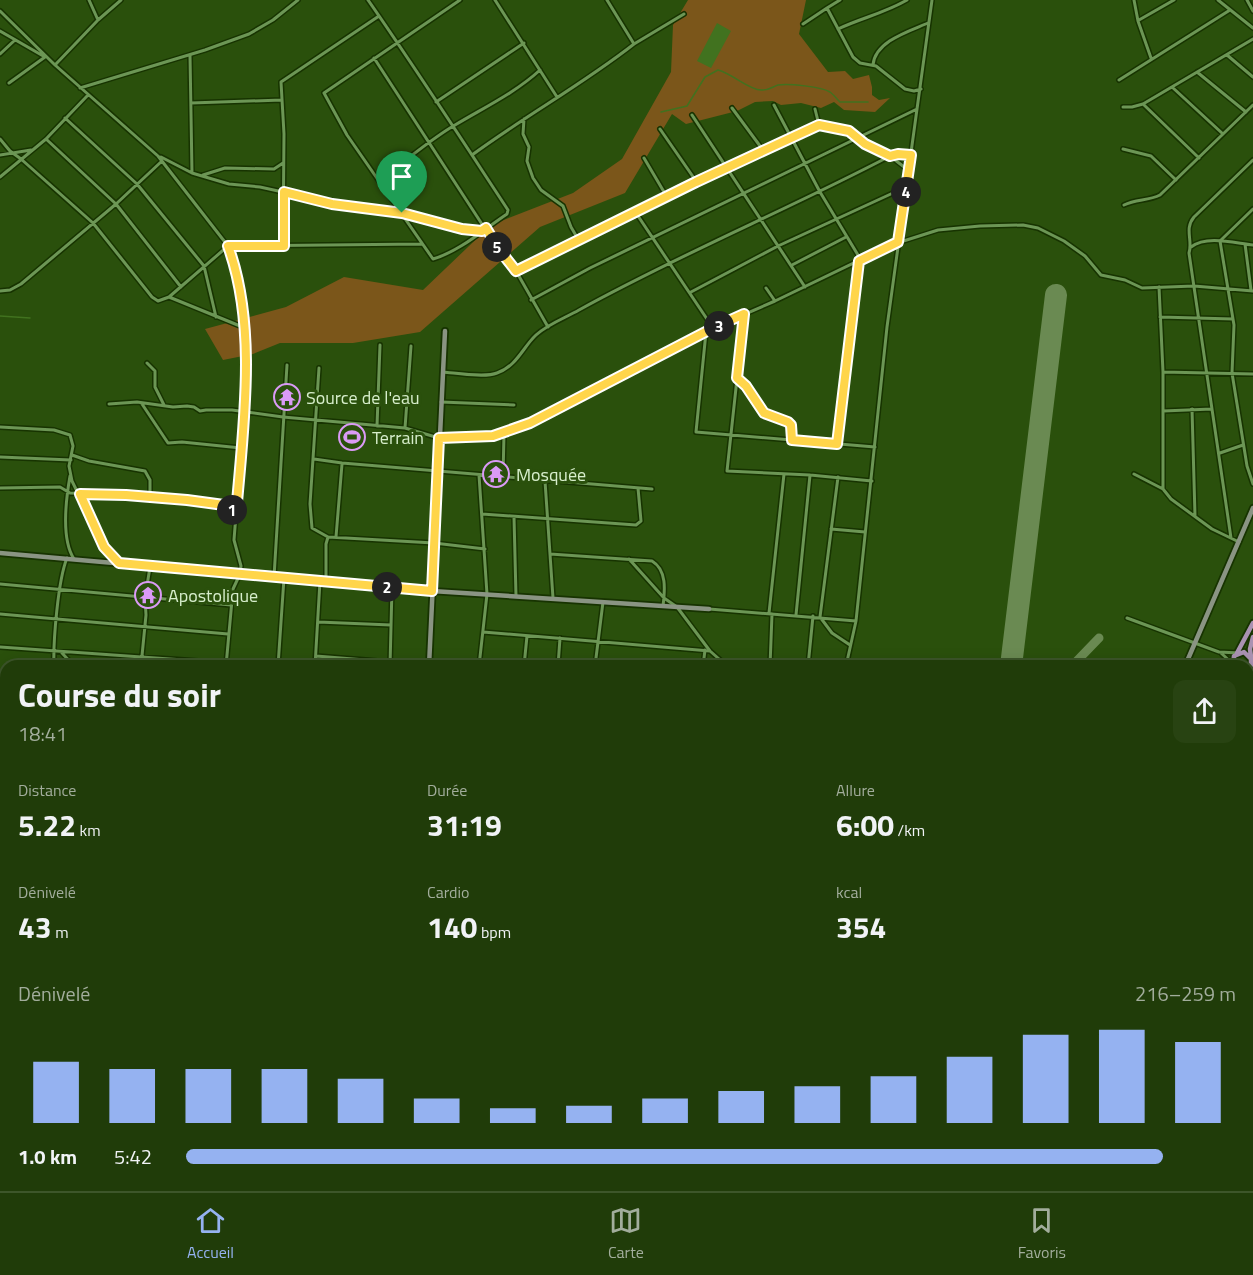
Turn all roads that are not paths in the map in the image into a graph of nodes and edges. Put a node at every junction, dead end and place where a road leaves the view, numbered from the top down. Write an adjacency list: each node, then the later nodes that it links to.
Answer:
1 (89, 0): 21 (street)
2 (121, 0): 21 (street)
3 (298, 0): 34 (street)
4 (368, 0): 20 (street)
5 (460, 0): 30 (street)
6 (495, 0): 31 (street)
7 (607, 0): 32 (street)
8 (840, 0): 15 (street)
9 (907, 0): 26 (street)
10 (932, 0): 23 (street)
11 (1134, 0): 22 (street)
12 (1174, 0): 22 (street)
13 (1218, 0): 17 (street)
14 (1246, 0): 18 (street)
15 (827, 8): 24 (street); 26 (street)
16 (0, 10): 36 (street)
17 (1230, 10): 25 (street); 38 (street)
18 (1253, 11)
19 (684, 14): 32 (street)
20 (379, 16): 30 (street); 51 (street)
21 (98, 20): 39 (street)
22 (1138, 21): 38 (street)
23 (929, 22): 40 (street); 48 (street)
24 (803, 24)
25 (1253, 28)
26 (838, 29): 40 (street)
27 (0, 30): 29 (street)
28 (1253, 39): 35 (street)
29 (15, 40): 33 (street); 36 (street)
30 (396, 43): 37 (street); 52 (street)
31 (524, 43): 41 (street); 52 (street)
32 (634, 44): 50 (street)
33 (0, 54)
34 (190, 55): 47 (street); 53 (street)
35 (1226, 55): 42 (street); 43 (street)
36 (46, 56): 39 (street); 45 (street)
37 (374, 58): 73 (street); 107 (street)
38 (1151, 58): 44 (street)
39 (55, 65): 47 (street)
40 (873, 65): 48 (street)
41 (540, 70): 50 (street); 66 (street)
42 (1197, 72): 46 (street); 61 (street)
43 (1253, 77)
44 (1119, 80)
45 (9, 83)
46 (1172, 87): 54 (street); 68 (street)
47 (80, 88): 49 (street)
48 (921, 89): 60 (street)
49 (88, 95): 63 (street); 81 (street)
50 (557, 98): 64 (street)
51 (282, 100): 53 (street); 88 (street)
52 (436, 102): 66 (street)
53 (190, 103): 93 (street)
54 (1143, 104): 57 (street); 84 (street)
55 (774, 105): 69 (street)
56 (1253, 105): 61 (street)
57 (1123, 107)
58 (732, 108): 76 (street)
59 (815, 109): 65 (street)
60 (917, 110): 72 (street); 80 (street)
61 (1246, 112): 68 (street)
62 (692, 115): 91 (street)
63 (65, 118): 71 (street); 98 (street)
64 (524, 119): 79 (street); 115 (street)
65 (819, 125): 69 (street); 72 (street)
66 (453, 126): 73 (street); 79 (street)
67 (660, 129): 97 (street)
68 (1222, 134): 84 (street)
69 (791, 136): 76 (street); 90 (street)
70 (0, 139): 77 (street)
71 (46, 139): 75 (street); 104 (street)
72 (858, 139): 82 (street); 90 (street)
73 (429, 143): 89 (street); 112 (street)
74 (1123, 149): 96 (street)
75 (33, 150): 77 (street); 85 (street)
76 (763, 150): 91 (street)
77 (12, 152): 78 (street); 85 (street)
78 (0, 154)
79 (472, 155): 112 (street)
80 (911, 155): 82 (street); 92 (street)
81 (158, 156): 87 (street); 93 (street)
82 (890, 156): 92 (street); 101 (street)
83 (644, 158): 103 (street)
84 (1199, 158): 96 (street)
85 (21, 159): 95 (street); 111 (street)
86 (1253, 160): 124 (street)
87 (162, 161): 98 (street); 121 (street)
88 (284, 163): 94 (street); 100 (street)
89 (402, 163)
90 (806, 165): 101 (street); 102 (street)
91 (725, 169): 97 (street); 102 (street)
92 (909, 170): 99 (street)
93 (192, 173): 94 (street)
94 (201, 175): 100 (street)
95 (0, 177)
96 (1176, 180): 105 (street)
97 (696, 182): 103 (street)
98 (137, 184): 104 (street); 128 (street)
99 (906, 187): 110 (street); 117 (street)
100 (284, 192): 107 (street); 122 (street)
101 (820, 192): 109 (street); 110 (street)
102 (743, 195): 109 (street); 114 (street)
103 (667, 197): 108 (street)
104 (116, 204): 111 (street); 131 (street)
105 (1124, 205)
106 (1253, 209): 116 (street)
107 (402, 213): 112 (street); 118 (street)
108 (636, 213): 114 (street); 115 (street)
109 (761, 220): 123 (street); 126 (street)
110 (836, 220): 113 (street); 123 (street)
111 (93, 224): 137 (street); 139 (street)
112 (484, 229): 118 (street); 129 (street)
113 (847, 237): 125 (street); 127 (street)
114 (653, 238): 126 (street); 140 (street)
115 (578, 239): 129 (street)
116 (1220, 241): 119 (street); 124 (street); 135 (street)
117 (898, 242): 125 (street); 133 (street); 183 (street)
118 (423, 244): 122 (street)
119 (1245, 244): 120 (street); 136 (street)
120 (1253, 245)
121 (228, 246): 122 (street); 128 (street); 149 (street)
122 (284, 246)
123 (778, 246): 127 (street); 138 (street)
124 (1191, 247): 130 (street)
125 (860, 260): 132 (street); 181 (street)
126 (669, 264): 138 (street); 147 (street)
127 (792, 265): 132 (street)
128 (204, 266): 131 (street); 143 (street)
129 (516, 271): 140 (street)
130 (1194, 286): 133 (street); 135 (street); 145 (street)
131 (181, 287): 139 (street)
132 (804, 287): 141 (street)
133 (1159, 287): 144 (street)
134 (766, 288): 141 (street)
135 (1227, 288): 136 (street); 146 (street)
136 (1252, 290)
137 (0, 291)
138 (691, 292): 148 (street)
139 (169, 297): 143 (street)
140 (531, 300): 147 (street)
141 (775, 301): 142 (street)
142 (744, 314): 148 (street); 162 (street)
143 (216, 317): 149 (street)
144 (1160, 317): 145 (street); 158 (street)
145 (1199, 319): 146 (street); 159 (street)
146 (1233, 319): 160 (street)
147 (548, 327): 157 (street)
148 (713, 328): 151 (street)
149 (246, 329): 171 (street)
150 (445, 331): 157 (street)
151 (706, 332): 177 (street); 178 (street)
152 (380, 345): 174 (street)
153 (411, 346): 176 (street)
154 (147, 363): 166 (street)
155 (287, 365): 172 (street)
156 (319, 368): 173 (street)
157 (443, 372): 163 (street)
158 (1163, 372): 159 (street); 170 (street)
159 (1206, 372): 160 (street); 169 (street)
160 (1232, 373): 161 (street); 182 (street)
161 (1253, 374)
162 (737, 378): 178 (street); 180 (street)
163 (441, 402): 167 (street); 179 (street)
164 (109, 404): 165 (street)
165 (142, 404): 166 (street); 184 (street)
166 (164, 405): 171 (street)
167 (514, 405)
168 (1192, 409): 169 (street); 170 (street); 213 (street)
169 (1212, 409): 185 (street)
170 (1162, 411): 205 (street)
171 (244, 412): 172 (street); 184 (street)
172 (283, 417): 173 (street); 231 (street)
173 (315, 420): 174 (street); 188 (street)
174 (376, 426): 176 (street)
175 (0, 427): 186 (street)
176 (405, 428): 179 (street)
177 (504, 434): 179 (street); 197 (street)
178 (730, 435): 180 (street); 192 (street)
179 (439, 438): 191 (street)
180 (792, 440): 181 (street)
181 (837, 444): 183 (street)
182 (1244, 445): 185 (street); 201 (street)
183 (875, 447): 200 (street)
184 (241, 448): 210 (street)
185 (1219, 453): 219 (street)
186 (72, 455): 189 (street); 208 (street)
187 (0, 457): 189 (street)
188 (314, 459): 190 (street); 217 (street)
189 (71, 460): 194 (street)
190 (342, 463): 191 (street); 218 (street)
191 (438, 472): 195 (street); 221 (street)
192 (784, 474): 196 (street); 248 (street)
193 (1134, 474): 205 (street)
194 (70, 475): 206 (street); 207 (street)
195 (479, 475): 197 (street); 211 (street)
196 (810, 475): 198 (street); 250 (street)
197 (503, 476): 199 (street)
198 (838, 477): 200 (street); 215 (street)
199 (545, 481): 203 (street); 214 (street)
200 (872, 481): 216 (street)
201 (1253, 484)
202 (0, 488): 206 (street)
203 (638, 488): 204 (street); 214 (street)
204 (652, 489)
205 (1163, 489): 213 (street)
206 (67, 492): 207 (street); 226 (street)
207 (80, 494): 208 (street); 228 (street)
208 (150, 497): 210 (street)
209 (1253, 508): 220 (street)
210 (236, 514): 230 (street)
211 (482, 514): 212 (street); 222 (street)
212 (514, 516): 214 (street); 239 (street)
213 (1195, 516): 219 (street)
214 (548, 520): 224 (street)
215 (831, 529): 216 (street); 252 (street)
216 (866, 532): 255 (street)
217 (328, 537): 218 (street); 233 (street)
218 (336, 537): 221 (street)
219 (1231, 538): 220 (street)
220 (1239, 542): 268 (street)
221 (434, 543): 222 (street); 237 (street)
222 (485, 549): 238 (street)
223 (0, 552): 225 (street)
224 (550, 554): 227 (street); 241 (street)
225 (67, 558): 226 (street); 236 (street)
226 (74, 559): 228 (street)
227 (629, 559): 242 (street); 242 (street)
228 (119, 563): 229 (street)
229 (150, 566): 230 (street); 240 (street)
230 (240, 574): 231 (street); 244 (street)
231 (274, 577): 232 (street)
232 (284, 578): 233 (street); 283 (street)
233 (323, 581): 235 (street); 256 (street)
234 (0, 584): 236 (street)
235 (392, 587): 237 (street); 258 (street)
236 (60, 590): 240 (street); 254 (street)
237 (432, 591): 238 (street); 287 (street)
238 (487, 594): 239 (street); 261 (street)
239 (516, 596): 241 (street)
240 (145, 598): 244 (street); 259 (street)
241 (553, 598): 243 (street)
242 (664, 598): 245 (street); 246 (street)
243 (603, 602): 245 (street); 267 (street)
244 (231, 605): 260 (street)
245 (663, 606): 246 (street)
246 (677, 607): 247 (street); 273 (street)
247 (709, 609): 248 (street)
248 (771, 613): 250 (street); 294 (street)
249 (0, 614): 254 (street)
250 (796, 615): 251 (street)
251 (813, 616): 252 (street); 295 (street)
252 (820, 617): 255 (street); 269 (street)
253 (1127, 618): 268 (street)
254 (57, 619): 259 (street); 272 (street)
255 (856, 621): 269 (street)
256 (318, 622): 258 (street); 276 (street)
257 (1253, 623): 275 (main road)
258 (391, 625): 286 (street)
259 (146, 626): 262 (street); 277 (street)
260 (230, 628): 262 (street); 263 (street)
261 (483, 632): 264 (street); 288 (street)
262 (222, 633): 263 (street)
263 (229, 634): 282 (street)
264 (527, 636): 266 (street); 289 (street)
265 (1253, 637): 278 (main road)
266 (560, 638): 267 (street); 290 (street)
267 (598, 641): 271 (street); 291 (street)
268 (1195, 644): 274 (street); 297 (street)
269 (850, 645): 296 (street)
270 (0, 647): 272 (street)
271 (705, 650): 273 (street); 292 (street)
272 (56, 651): 277 (street); 279 (street); 280 (street)
273 (711, 651): 293 (street)
274 (1220, 652): 275 (street); 298 (street)
275 (1237, 653): 278 (main road); 299 (main road)
276 (316, 656): 284 (street); 285 (street)
277 (141, 658): 281 (street)
278 (1252, 658)
279 (55, 660)
280 (69, 660)
281 (179, 660)
282 (225, 660)
283 (278, 660)
284 (316, 660)
285 (353, 660)
286 (390, 660)
287 (429, 660)
288 (480, 660)
289 (525, 660)
290 (558, 660)
291 (596, 660)
292 (704, 660)
293 (721, 660)
294 (770, 660)
295 (809, 660)
296 (847, 660)
297 (1188, 660)
298 (1228, 660)
299 (1235, 660)

